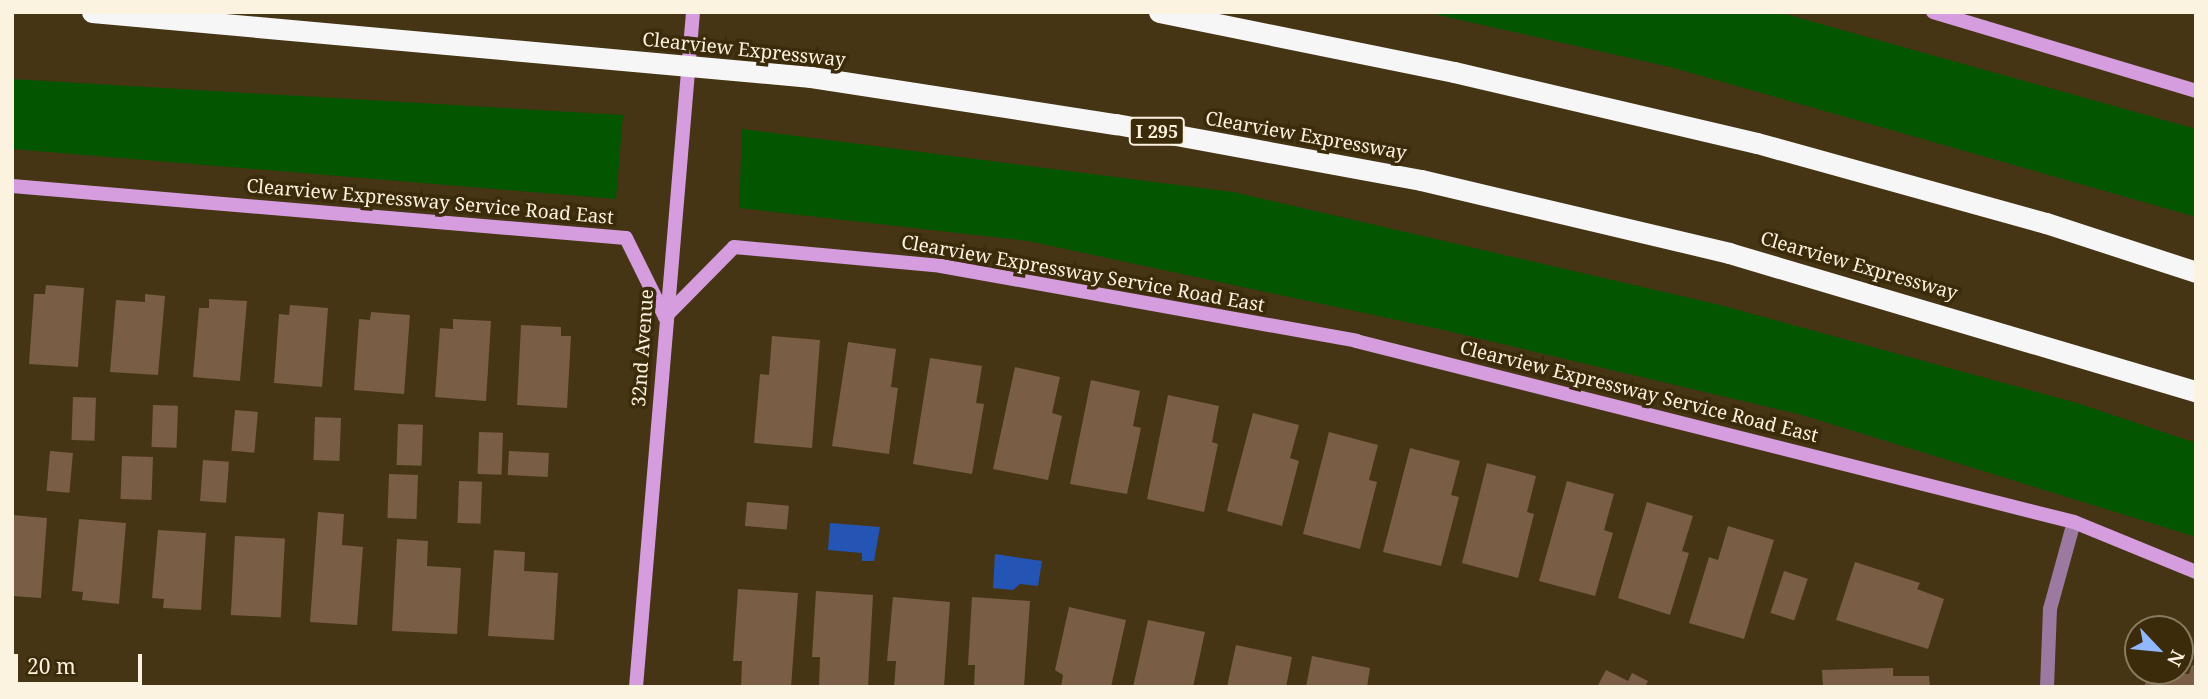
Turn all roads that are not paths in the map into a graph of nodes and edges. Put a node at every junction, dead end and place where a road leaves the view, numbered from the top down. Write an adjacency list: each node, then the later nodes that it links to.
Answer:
1 (92, 12): 9 (highway, Clearview Expressway / I 295)
2 (693, 12): 8 (street, 32nd Avenue)
3 (1159, 12): 7 (highway)
4 (1933, 12): 5 (street)
5 (2196, 91)
6 (12, 186): 8 (street, Clearview Expressway Service Road East)
7 (2196, 272)
8 (665, 317): 10 (street, Clearview Expressway Service Road East); 12 (street, 32nd Avenue)
9 (2196, 391)
10 (2074, 522): 11 (street, Clearview Expressway Service Road East); 13 (street)
11 (2196, 572)
12 (636, 687)
13 (2047, 687)

